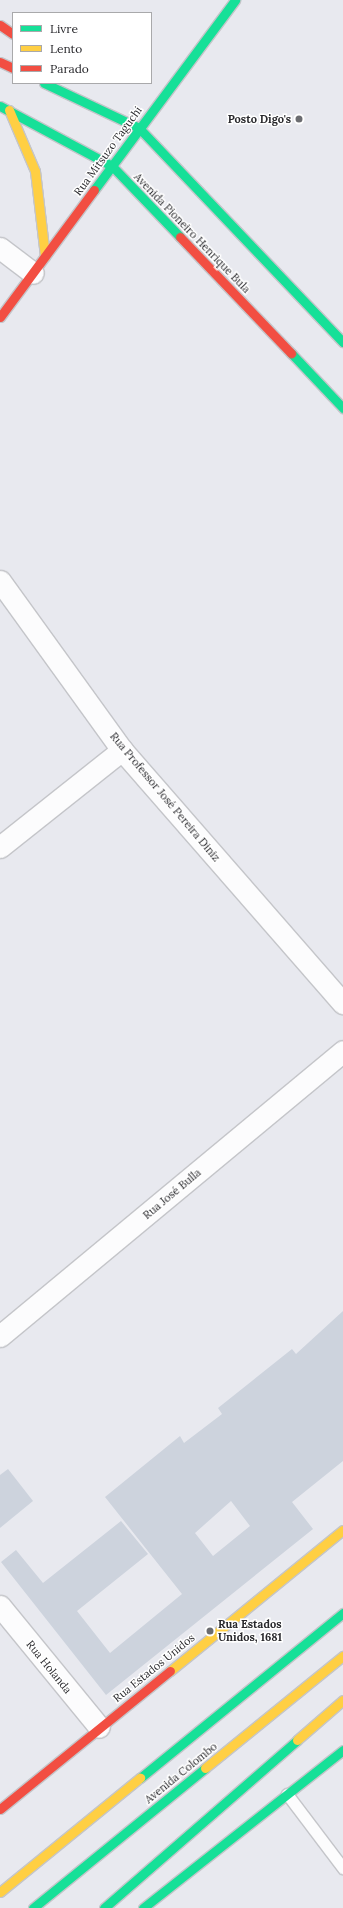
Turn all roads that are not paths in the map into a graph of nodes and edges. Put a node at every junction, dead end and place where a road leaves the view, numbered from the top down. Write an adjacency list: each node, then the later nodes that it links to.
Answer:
1 (235, 0): 10 (main road, Rua Mitsuzo Taguchi)
2 (0, 25): 3 (main road)
3 (12, 33)
4 (0, 62): 5 (main road)
5 (12, 68)
6 (46, 84): 10 (main road)
7 (97, 96): 10 (main road)
8 (0, 106): 9 (main road, Avenida Pioneiro Henrique Bula)
9 (9, 110): 11 (main road, Avenida Pioneiro Henrique Bula); 13 (main road)
10 (140, 128): 11 (main road, Rua Mitsuzo Taguchi); 16 (main road)
11 (112, 166): 13 (main road, Rua Mitsuzo Taguchi); 17 (main road, Avenida Pioneiro Henrique Bula)
12 (0, 248): 14 (street)
13 (45, 256): 14 (main road, Rua Mitsuzo Taguchi)
14 (33, 273): 15 (main road, Rua Mitsuzo Taguchi)
15 (0, 317)
16 (343, 342)
17 (343, 408)
18 (0, 581): 19 (street, Rua Professor José Pereira Diniz)
19 (122, 750): 20 (street); 21 (street, Rua Professor José Pereira Diniz)
20 (0, 847)
21 (343, 1003)
22 (343, 1051): 23 (street, Rua José Bulla)
23 (0, 1336)
24 (343, 1530): 29 (main road, Rua Estados Unidos)
25 (0, 1606): 29 (street, Rua Holanda)
26 (343, 1613): 34 (main road)
27 (343, 1656): 36 (main road, Avenida Colombo)
28 (343, 1700): 37 (main road)
29 (99, 1727): 32 (main road, Rua Estados Unidos)
30 (343, 1750): 31 (main road)
31 (287, 1794): 33 (lane); 35 (main road)
32 (0, 1809)
33 (343, 1868)
34 (0, 1892)
35 (166, 1892): 38 (main road); 39 (main road)
36 (33, 1908)
37 (104, 1908)
38 (143, 1908)
39 (152, 1908)

